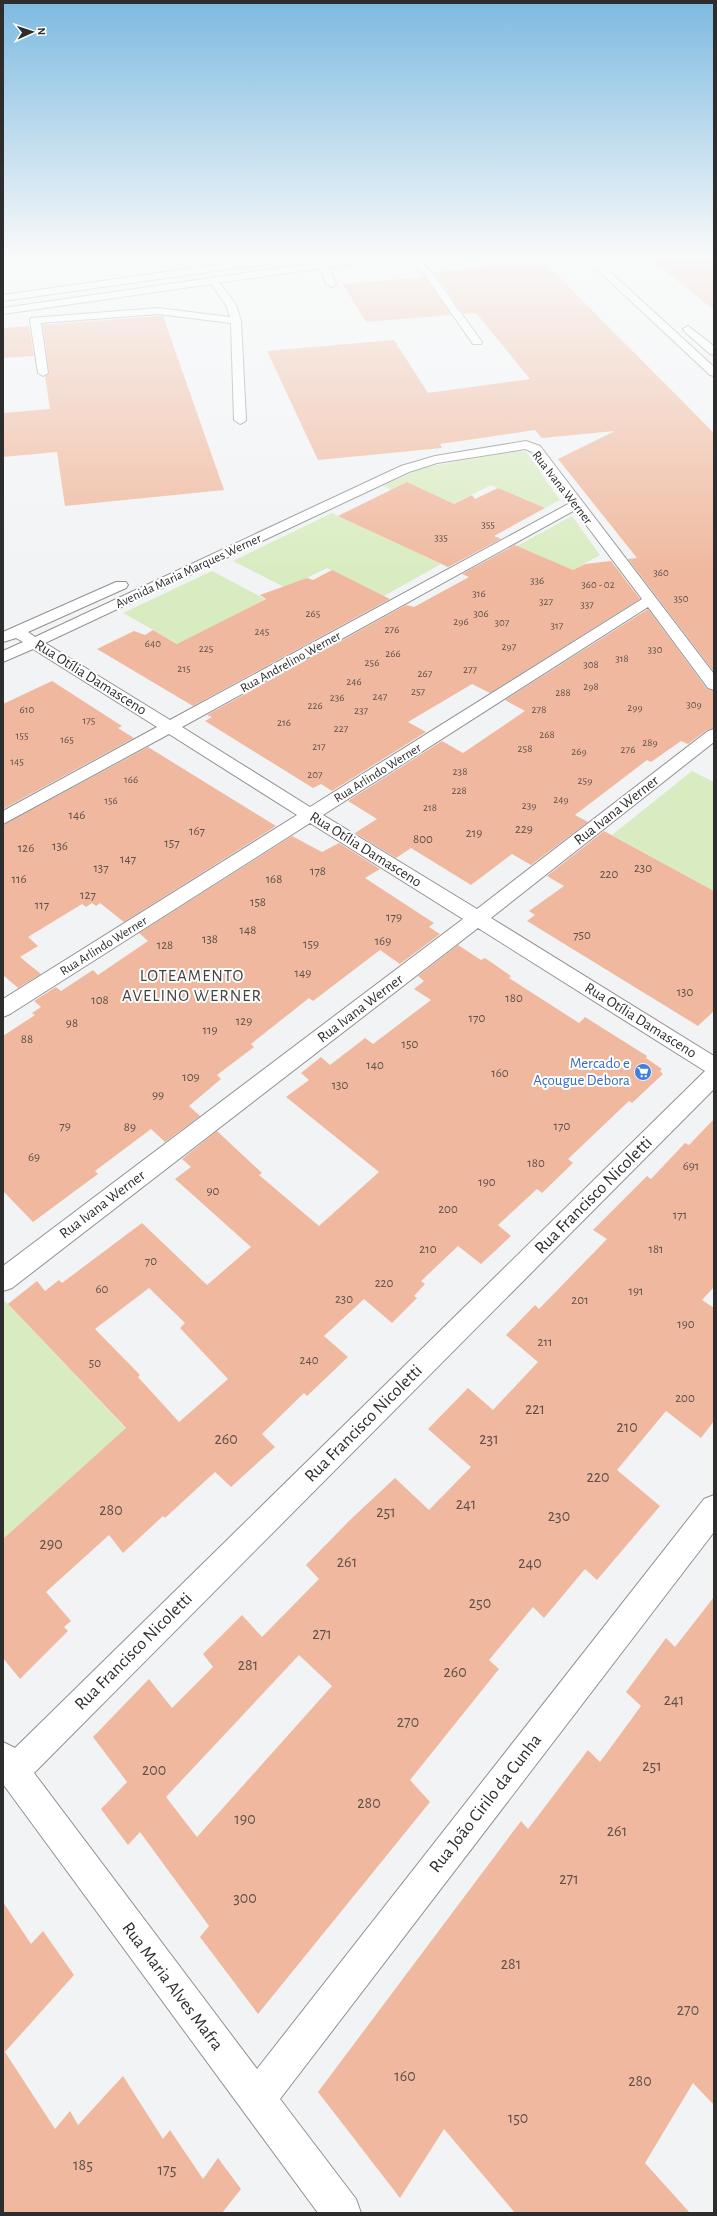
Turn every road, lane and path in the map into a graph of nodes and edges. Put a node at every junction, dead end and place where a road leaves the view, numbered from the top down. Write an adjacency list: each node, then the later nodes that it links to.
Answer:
1 (41, 362): 4 (main road)
2 (238, 362): 6 (main road)
3 (702, 362): 5 (main road)
4 (43, 373)
5 (714, 373)
6 (240, 420)
7 (526, 445): 8 (main road, Avenida Maria Marques Werner); 9 (main road, Rua Ivana Werner)
8 (373, 482): 10 (main road, Avenida Maria Marques Werner); 14 (main road, Avenida Maria Marques Werner)
9 (577, 504): 12 (main road, Rua Ivana Werner); 17 (main road, Rua Andrelino Werner)
10 (191, 554)
11 (133, 580): 13 (main road, Avenida Maria Marques Werner)
12 (650, 600): 16 (main road, Rua Ivana Werner); 19 (main road, Rua Arlindo Werner)
13 (10, 635): 14 (main road, Rua Otília Damasceno)
14 (35, 642): 15 (main road, Avenida Maria Marques Werner); 17 (main road, Rua Otília Damasceno)
15 (3, 657)
16 (714, 685)
17 (170, 726): 19 (main road, Rua Otília Damasceno); 20 (main road, Rua Andrelino Werner)
18 (714, 734): 21 (main road, Rua Ivana Werner)
19 (310, 814): 21 (main road, Rua Otília Damasceno); 22 (main road, Rua Arlindo Werner)
20 (3, 818)
21 (478, 918): 23 (main road, Rua Otília Damasceno); 25 (main road, Rua Ivana Werner)
22 (3, 1009)
23 (714, 1066)
24 (714, 1075): 27 (main road, Rua Francisco Nicoletti)
25 (3, 1280)
26 (714, 1509): 28 (main road, Rua João Cirilo da Cunha)
27 (8, 1765): 28 (main road, Rua Maria Alves Mafra)
28 (257, 2098): 29 (main road, Rua Maria Alves Mafra)
29 (342, 2213)

